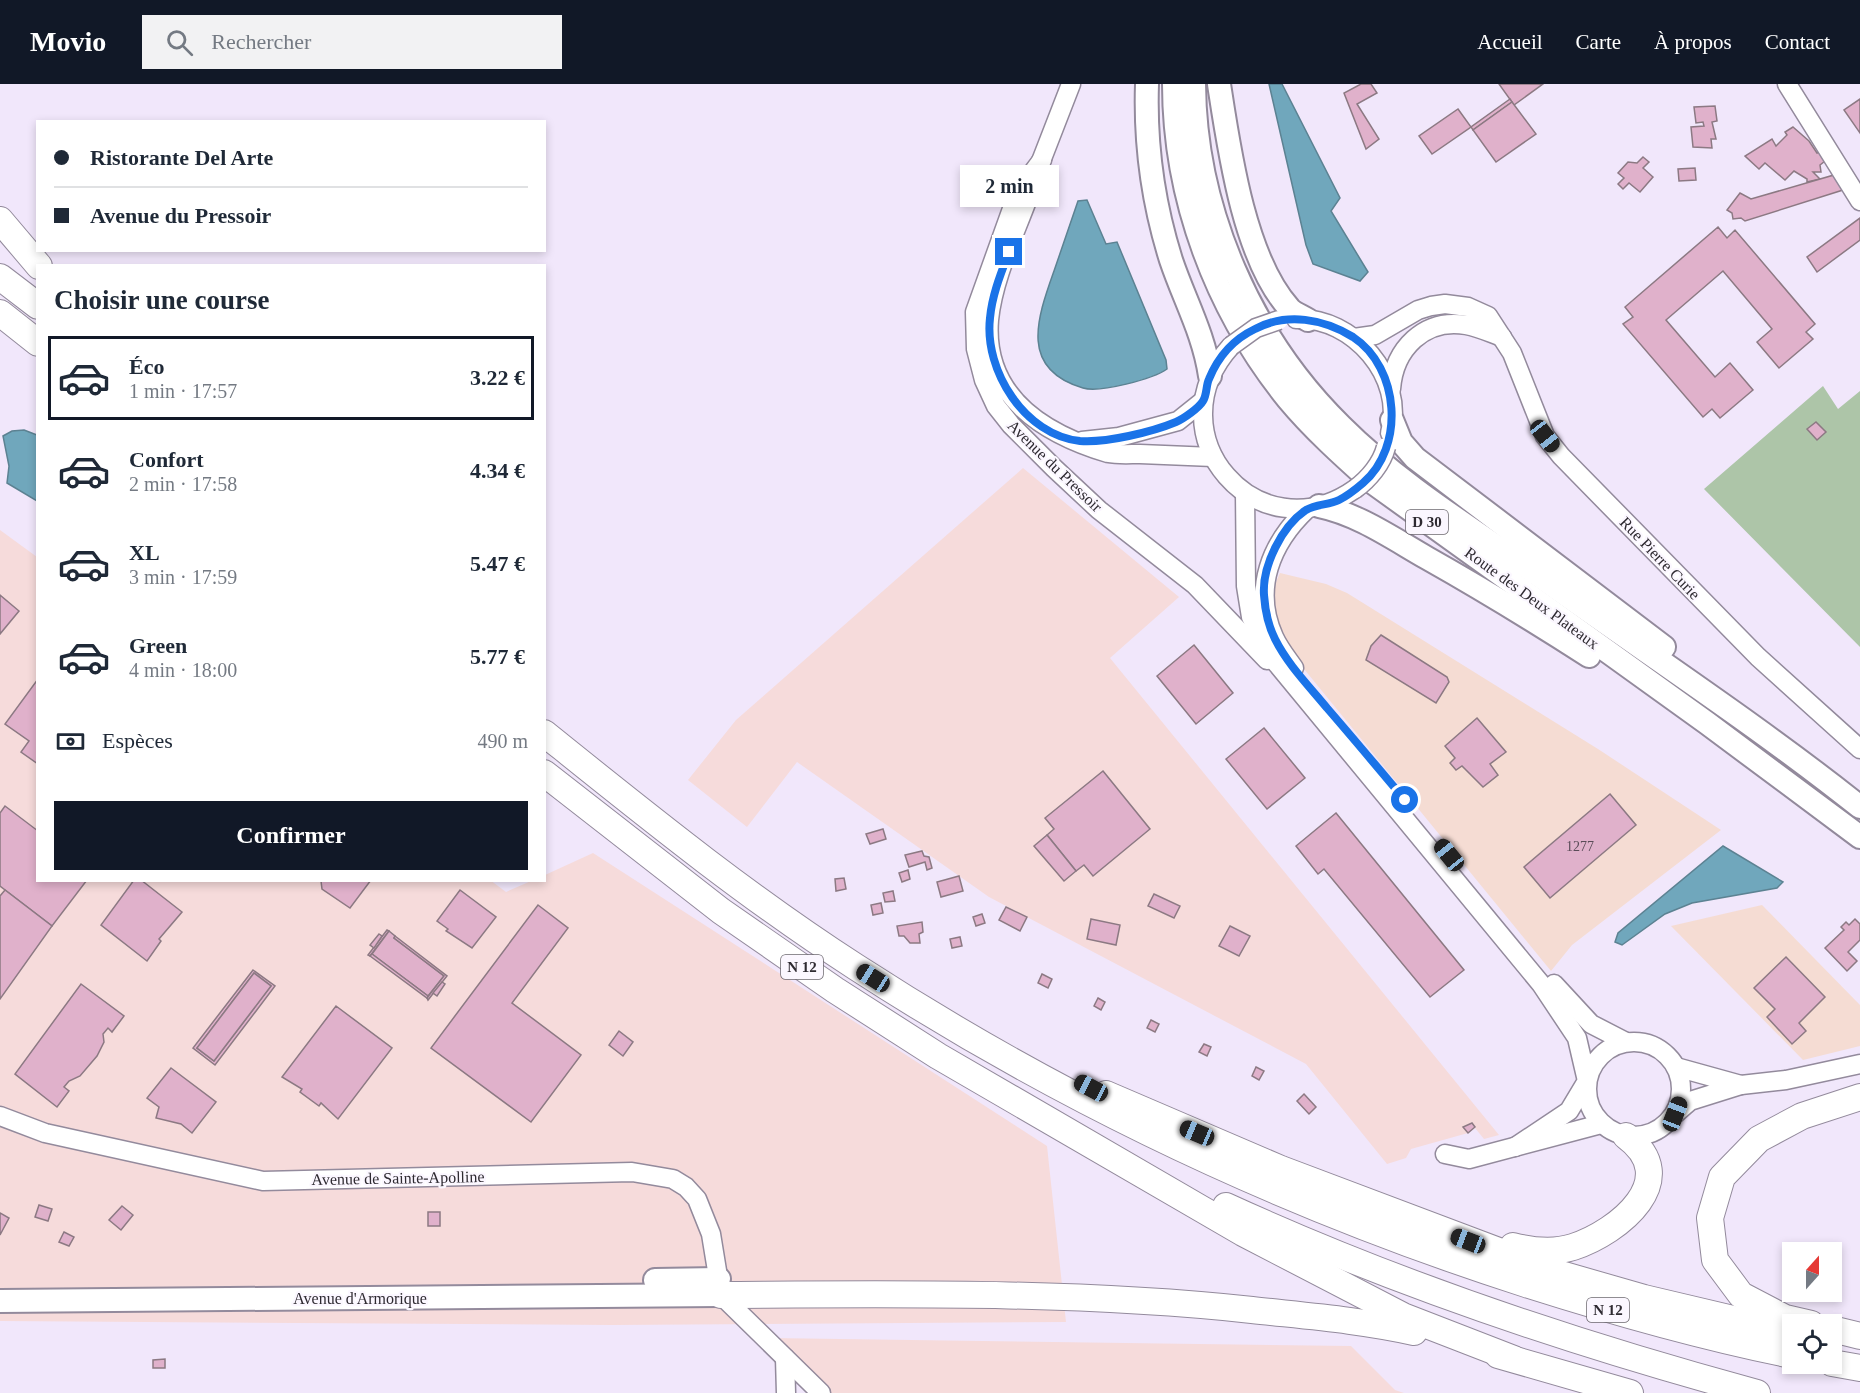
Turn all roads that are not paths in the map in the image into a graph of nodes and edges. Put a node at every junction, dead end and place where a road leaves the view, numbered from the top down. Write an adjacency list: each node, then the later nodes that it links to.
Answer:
1 (1071, 84): 7 (street, Avenue du Pressoir)
2 (1147, 84): 18 (main road)
3 (1173, 84): 32 (main road, Route des Deux Plateaux / D 30)
4 (1194, 84): 31 (main road, Route des Deux Plateaux / D 30)
5 (1219, 84): 14 (main road)
6 (1787, 84): 8 (street)
7 (1042, 160): 22 (street, Avenue du Pressoir); 26 (street, Avenue du Pressoir)
8 (1860, 201)
9 (0, 220): 10 (highway)
10 (37, 264)
11 (0, 277): 12 (highway)
12 (36, 304)
13 (0, 313): 17 (highway)
14 (1308, 320): 16 (street); 18 (street, bridge)
15 (1502, 336): 16 (street, Rue Pierre Curie); 19 (street); 28 (street, Rue Pierre Curie)
16 (1354, 338): 19 (street)
17 (36, 341)
18 (1210, 376): 20 (street)
19 (1390, 392): 21 (street)
20 (1203, 401): 22 (street); 23 (street)
21 (1392, 420): 25 (street, bridge); 30 (main road)
22 (1080, 441): 23 (street, Avenue du Pressoir)
23 (1213, 457): 24 (street)
24 (1245, 494): 25 (street); 26 (street)
25 (1313, 507): 32 (main road); 33 (street)
26 (1311, 704): 37 (street)
27 (546, 735): 34 (highway, N 12)
28 (1860, 749)
29 (546, 775): 44 (highway, N 12)
30 (1860, 793)
31 (1860, 807)
32 (1857, 835)
33 (1626, 1042): 36 (street); 37 (street)
34 (989, 1050): 47 (highway); 57 (highway, N 12)
35 (1860, 1064): 38 (street)
36 (1676, 1067): 38 (street); 40 (street)
37 (1587, 1081): 42 (street); 45 (street)
38 (1741, 1085): 40 (street)
39 (1860, 1097): 51 (highway)
40 (1675, 1114): 43 (street)
41 (0, 1116): 48 (street, Avenue de Sainte-Apolline)
42 (1601, 1124): 43 (street); 45 (street)
43 (1626, 1136): 47 (highway)
44 (1076, 1137): 59 (highway); 65 (highway, N 12)
45 (1515, 1147): 46 (street)
46 (1445, 1154)
47 (1358, 1200): 52 (highway)
48 (720, 1287): 49 (main road, Avenue d'Armorique); 50 (main road, Avenue d'Armorique); 58 (street); 59 (highway)
49 (0, 1289)
50 (0, 1301)
51 (1782, 1316)
52 (1782, 1331)
53 (1842, 1332): 54 (highway)
54 (1860, 1336)
55 (1842, 1343): 56 (highway)
56 (1860, 1346)
57 (1782, 1353)
58 (784, 1358): 62 (street); 63 (street)
59 (1514, 1359): 64 (highway)
60 (1842, 1365): 61 (highway)
61 (1860, 1368)
62 (786, 1393)
63 (821, 1393)
64 (1630, 1393)
65 (1757, 1393)

